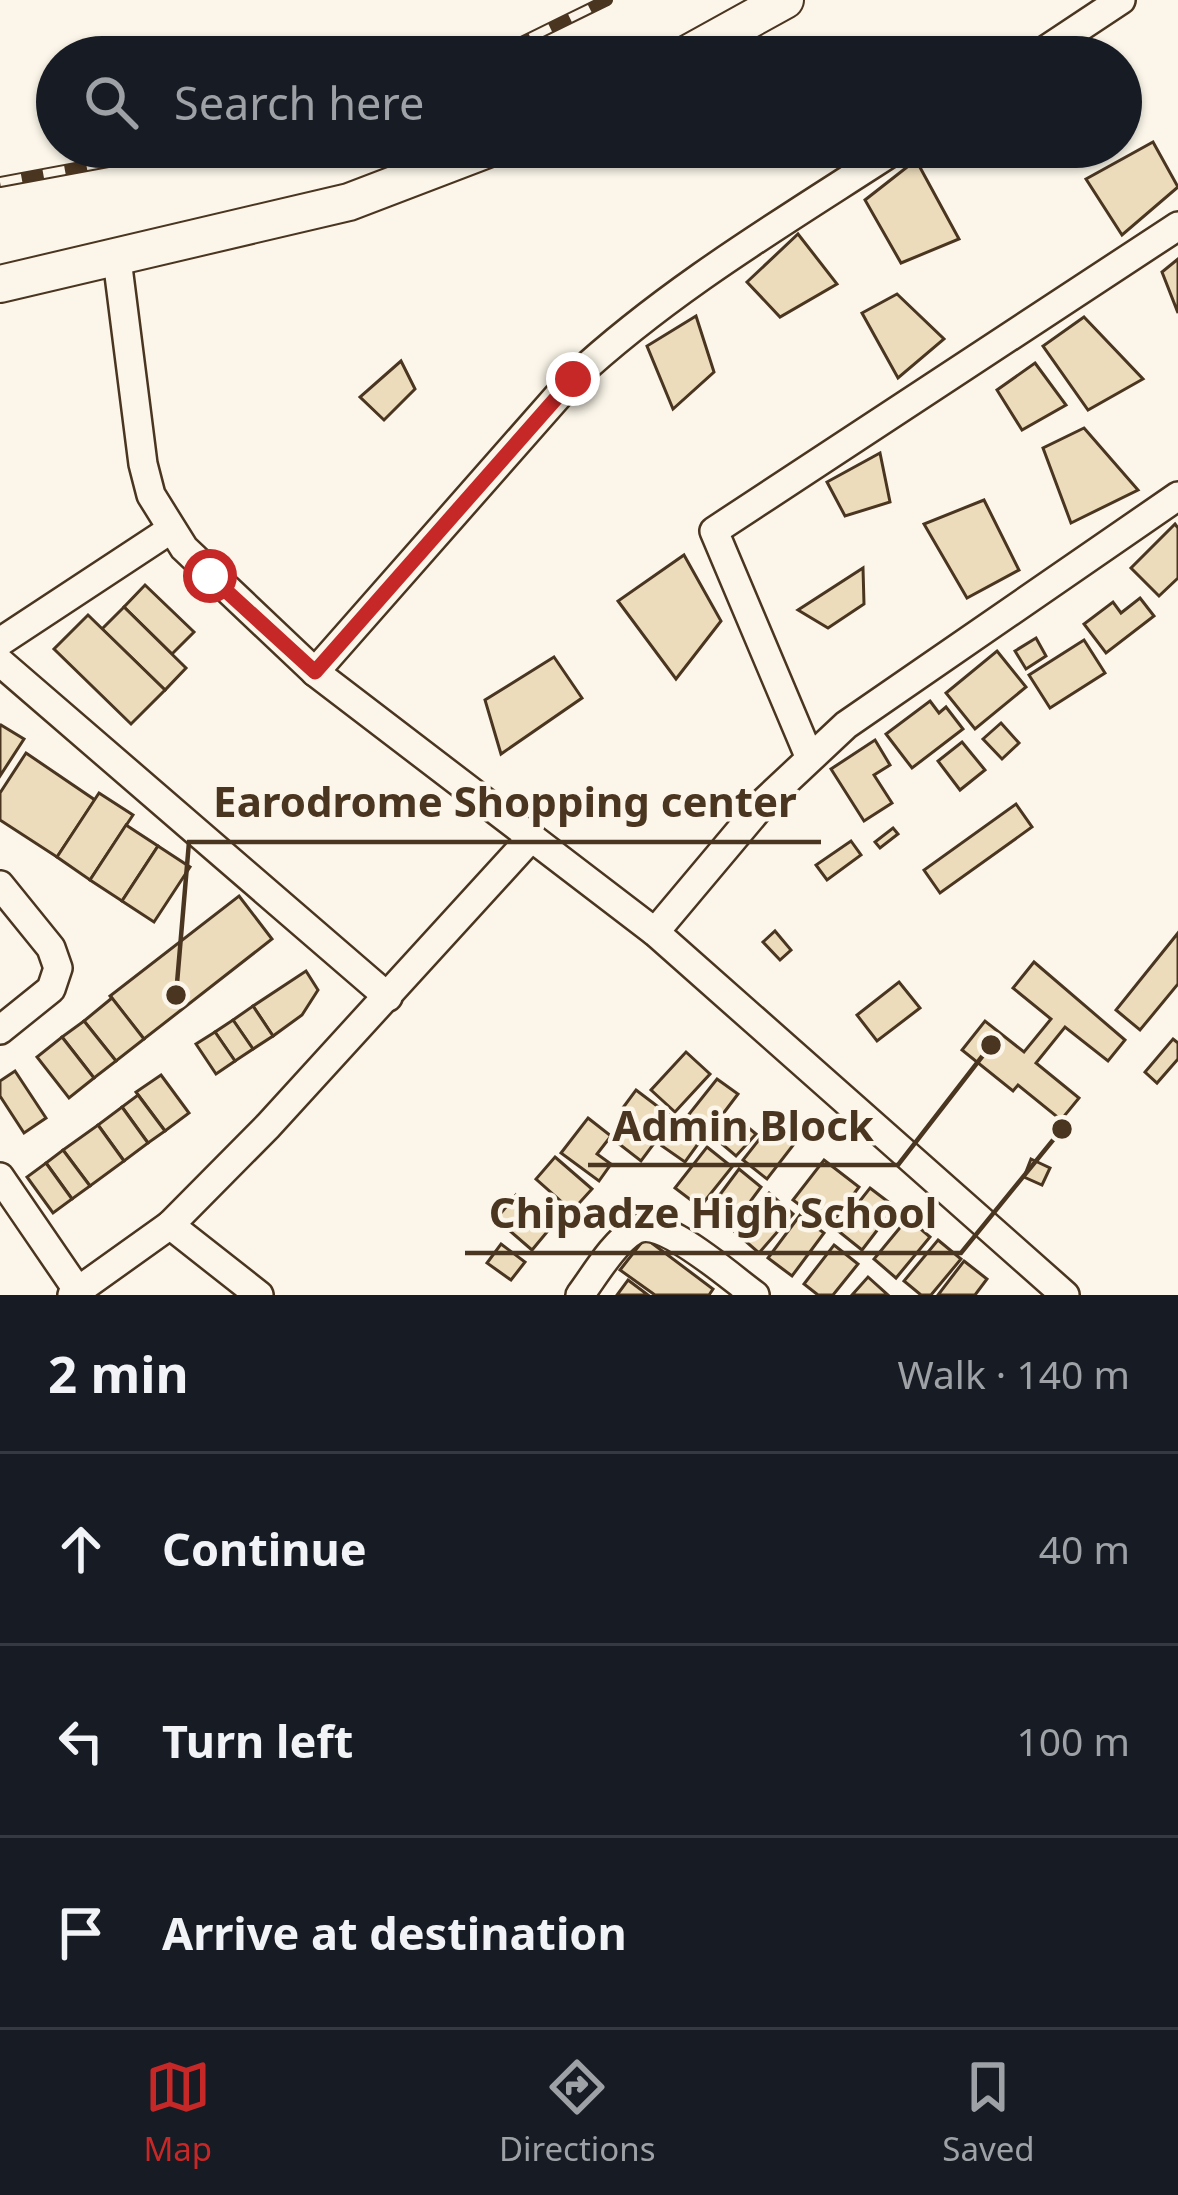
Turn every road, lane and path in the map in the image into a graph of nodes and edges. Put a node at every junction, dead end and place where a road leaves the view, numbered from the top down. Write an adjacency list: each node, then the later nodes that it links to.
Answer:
1 (785, 0): 3 (main road)
2 (1121, 0): 4 (street)
3 (720, 36)
4 (1067, 36)
5 (438, 168): 8 (main road)
6 (866, 168): 14 (street)
7 (1178, 226): 15 (street)
8 (117, 259): 9 (main road); 11 (street)
9 (0, 284)
10 (1178, 496): 15 (street)
11 (170, 530): 12 (street); 14 (street)
12 (0, 642)
13 (0, 662): 19 (street)
14 (315, 672): 16 (street)
15 (809, 756): 18 (street)
16 (531, 838): 18 (street); 19 (street)
17 (0, 885): 20 (street)
18 (655, 932): 27 (street)
19 (388, 997): 22 (street)
20 (0, 1030)
21 (0, 1177): 23 (street)
22 (170, 1225): 23 (street); 24 (street)
23 (75, 1293)
24 (259, 1295)
25 (580, 1295): 26 (street)
26 (754, 1295)
27 (1065, 1295)

